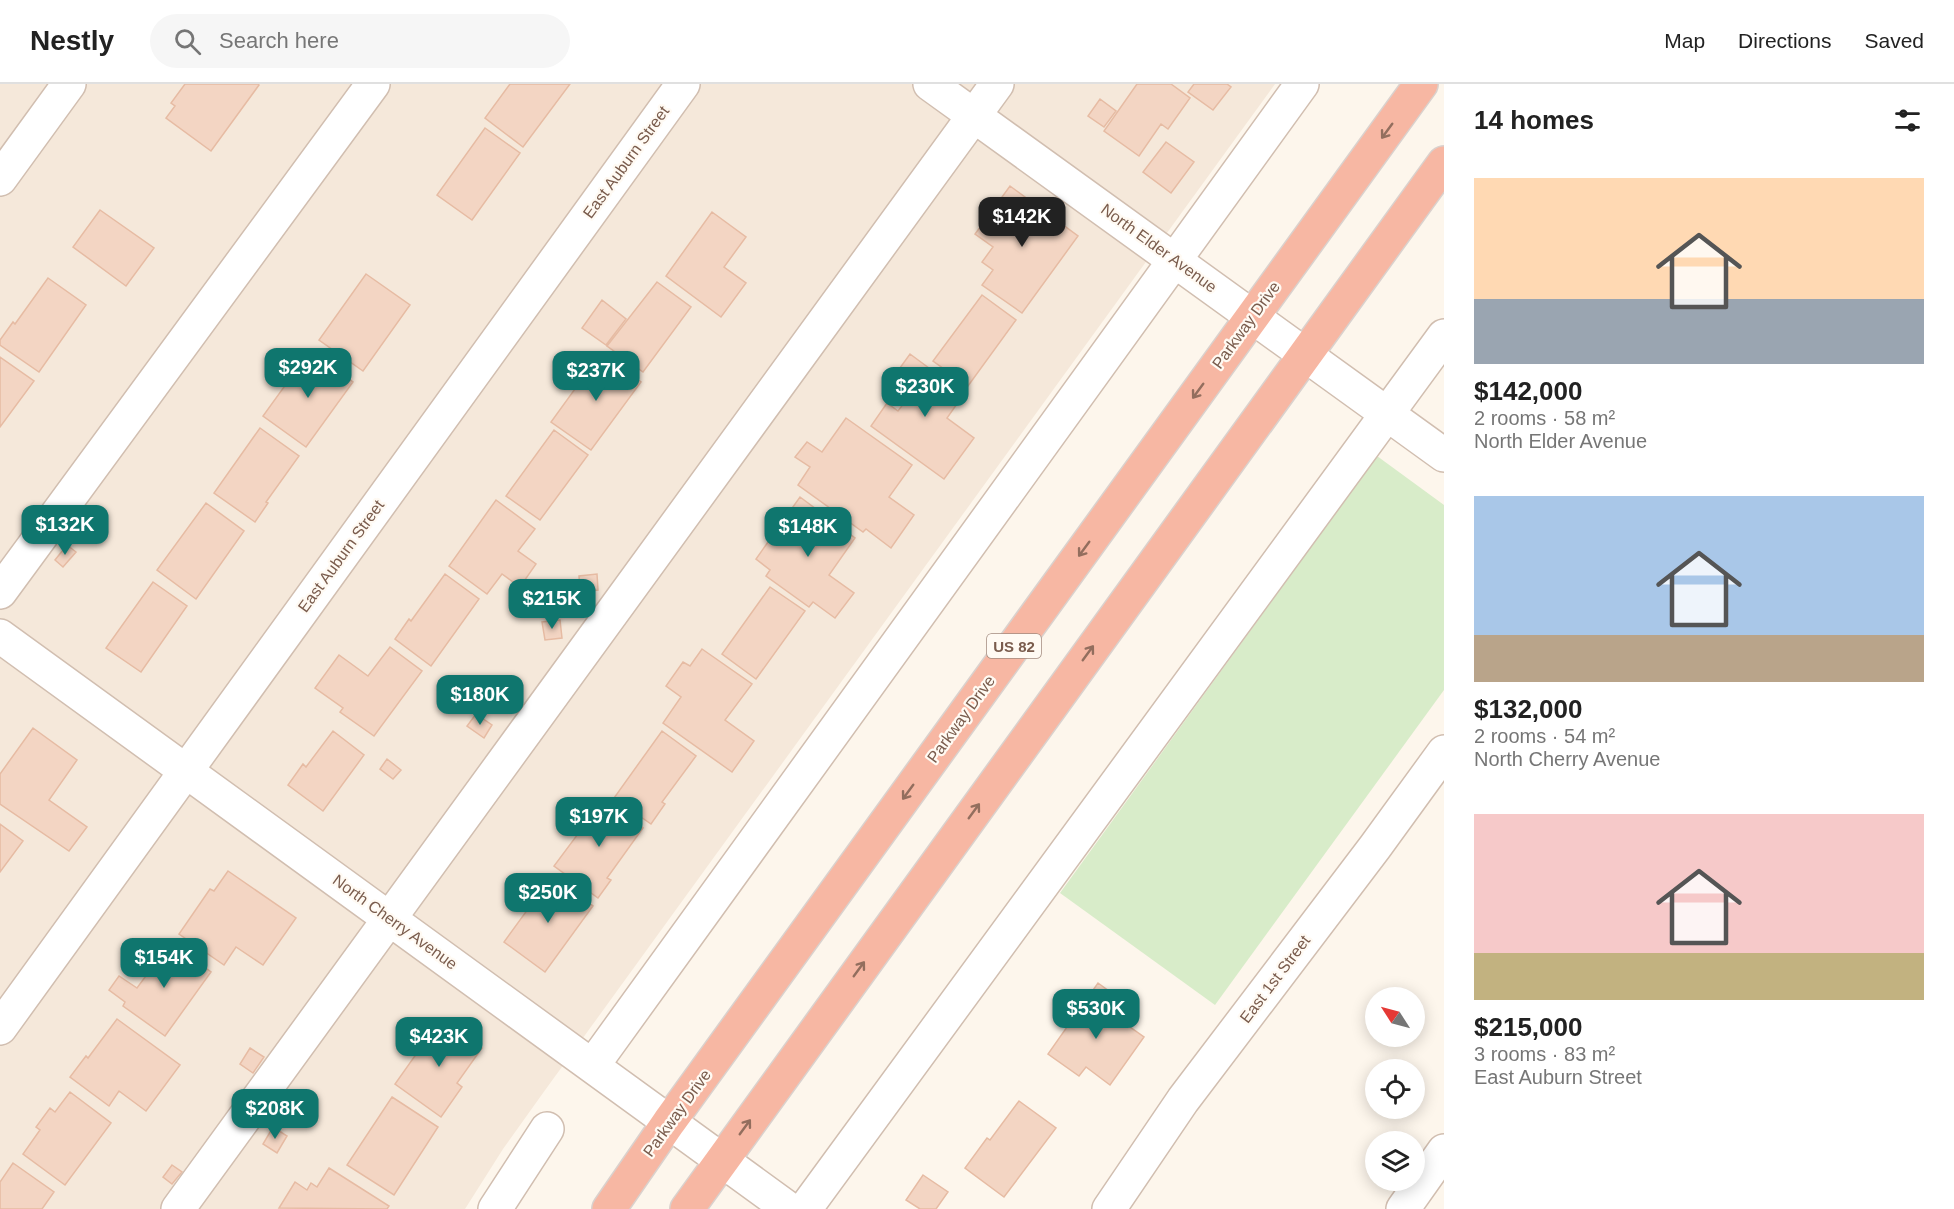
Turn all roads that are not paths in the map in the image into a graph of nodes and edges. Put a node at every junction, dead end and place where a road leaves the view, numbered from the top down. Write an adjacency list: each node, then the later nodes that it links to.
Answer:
1 (69, 84): 10 (street)
2 (373, 84): 17 (street)
3 (682, 84): 20 (street, East Auburn Street)
4 (930, 84): 8 (street, North Elder Avenue)
5 (996, 84): 8 (street)
6 (1302, 84): 11 (street)
7 (1421, 84): 12 (highway, Parkway Drive / US 82, one-way to 12)
8 (974, 116): 11 (street, North Elder Avenue); 21 (street)
9 (1444, 163): 14 (highway)
10 (0, 179)
11 (1174, 259): 12 (street, North Elder Avenue); 23 (street)
12 (1253, 316): 14 (street, North Elder Avenue); 24 (highway, Parkway Drive / US 82, one-way to 24)
13 (1444, 336): 15 (street)
14 (1305, 354): 15 (street, North Elder Avenue); 27 (highway, one-way to 14)
15 (1388, 414): 16 (street, North Elder Avenue); 33 (street)
16 (1444, 455)
17 (0, 592)
18 (0, 636): 20 (street, North Cherry Avenue)
19 (1444, 752): 34 (street, East 1st Street)
20 (186, 770): 21 (street, North Cherry Avenue); 22 (street, East Auburn Street)
21 (389, 918): 23 (street, North Cherry Avenue); 28 (street)
22 (0, 1028)
23 (593, 1065): 24 (street, North Cherry Avenue)
24 (669, 1122): 27 (street, North Cherry Avenue); 30 (highway, Parkway Drive / US 82)
25 (547, 1129): 29 (street)
26 (1444, 1151): 35 (street)
27 (721, 1160): 31 (highway); 32 (street, North Cherry Avenue)
28 (178, 1209)
29 (495, 1209)
30 (609, 1209)
31 (687, 1209)
32 (789, 1209)
33 (805, 1209)
34 (1109, 1209)
35 (1403, 1209)

